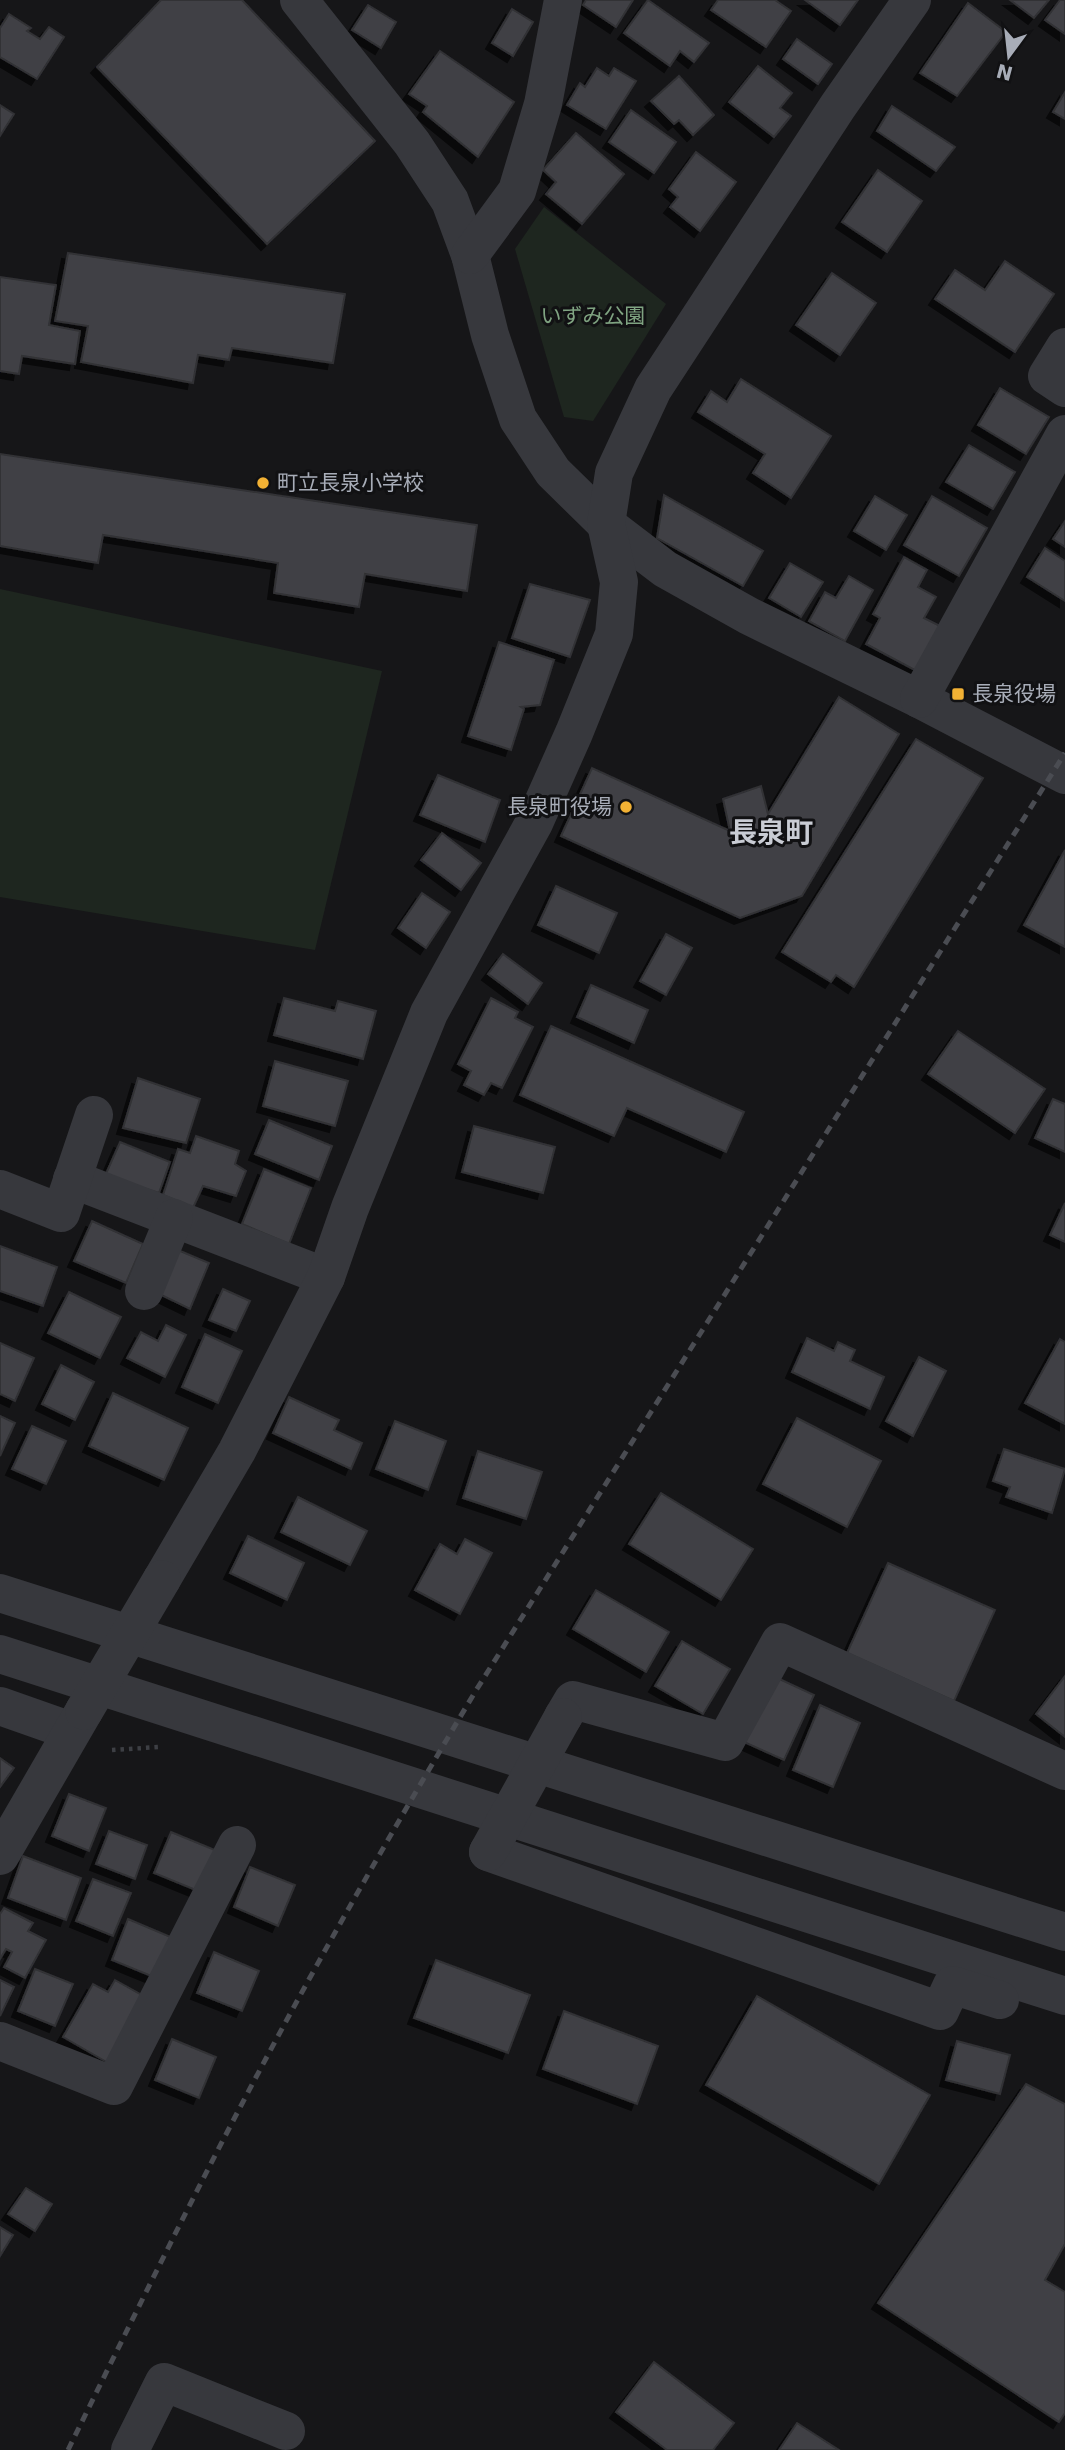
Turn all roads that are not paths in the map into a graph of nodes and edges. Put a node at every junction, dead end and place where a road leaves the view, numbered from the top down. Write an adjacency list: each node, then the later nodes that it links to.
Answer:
1 (299, 0): 4 (street)
2 (563, 0): 4 (street)
3 (912, 0): 8 (street)
4 (470, 255): 8 (street)
5 (1065, 347): 6 (street)
6 (1065, 388)
7 (1065, 434): 9 (street)
8 (606, 524): 9 (street); 15 (street)
9 (919, 699): 10 (street)
10 (1065, 775)
11 (94, 1115): 12 (street)
12 (72, 1179): 13 (street); 14 (street)
13 (0, 1189)
14 (174, 1218): 15 (street); 16 (street)
15 (326, 1277): 20 (street, bridge)
16 (144, 1291)
17 (0, 1592): 24 (street)
18 (0, 1654): 25 (street)
19 (0, 1706): 20 (street)
20 (77, 1721): 23 (street)
21 (1065, 1771): 26 (street, bridge)
22 (237, 1845): 27 (street)
23 (0, 1856)
24 (1065, 1932)
25 (1065, 1996)
26 (1065, 2021)
27 (0, 2041)
28 (286, 2431): 29 (street)
29 (130, 2450)

